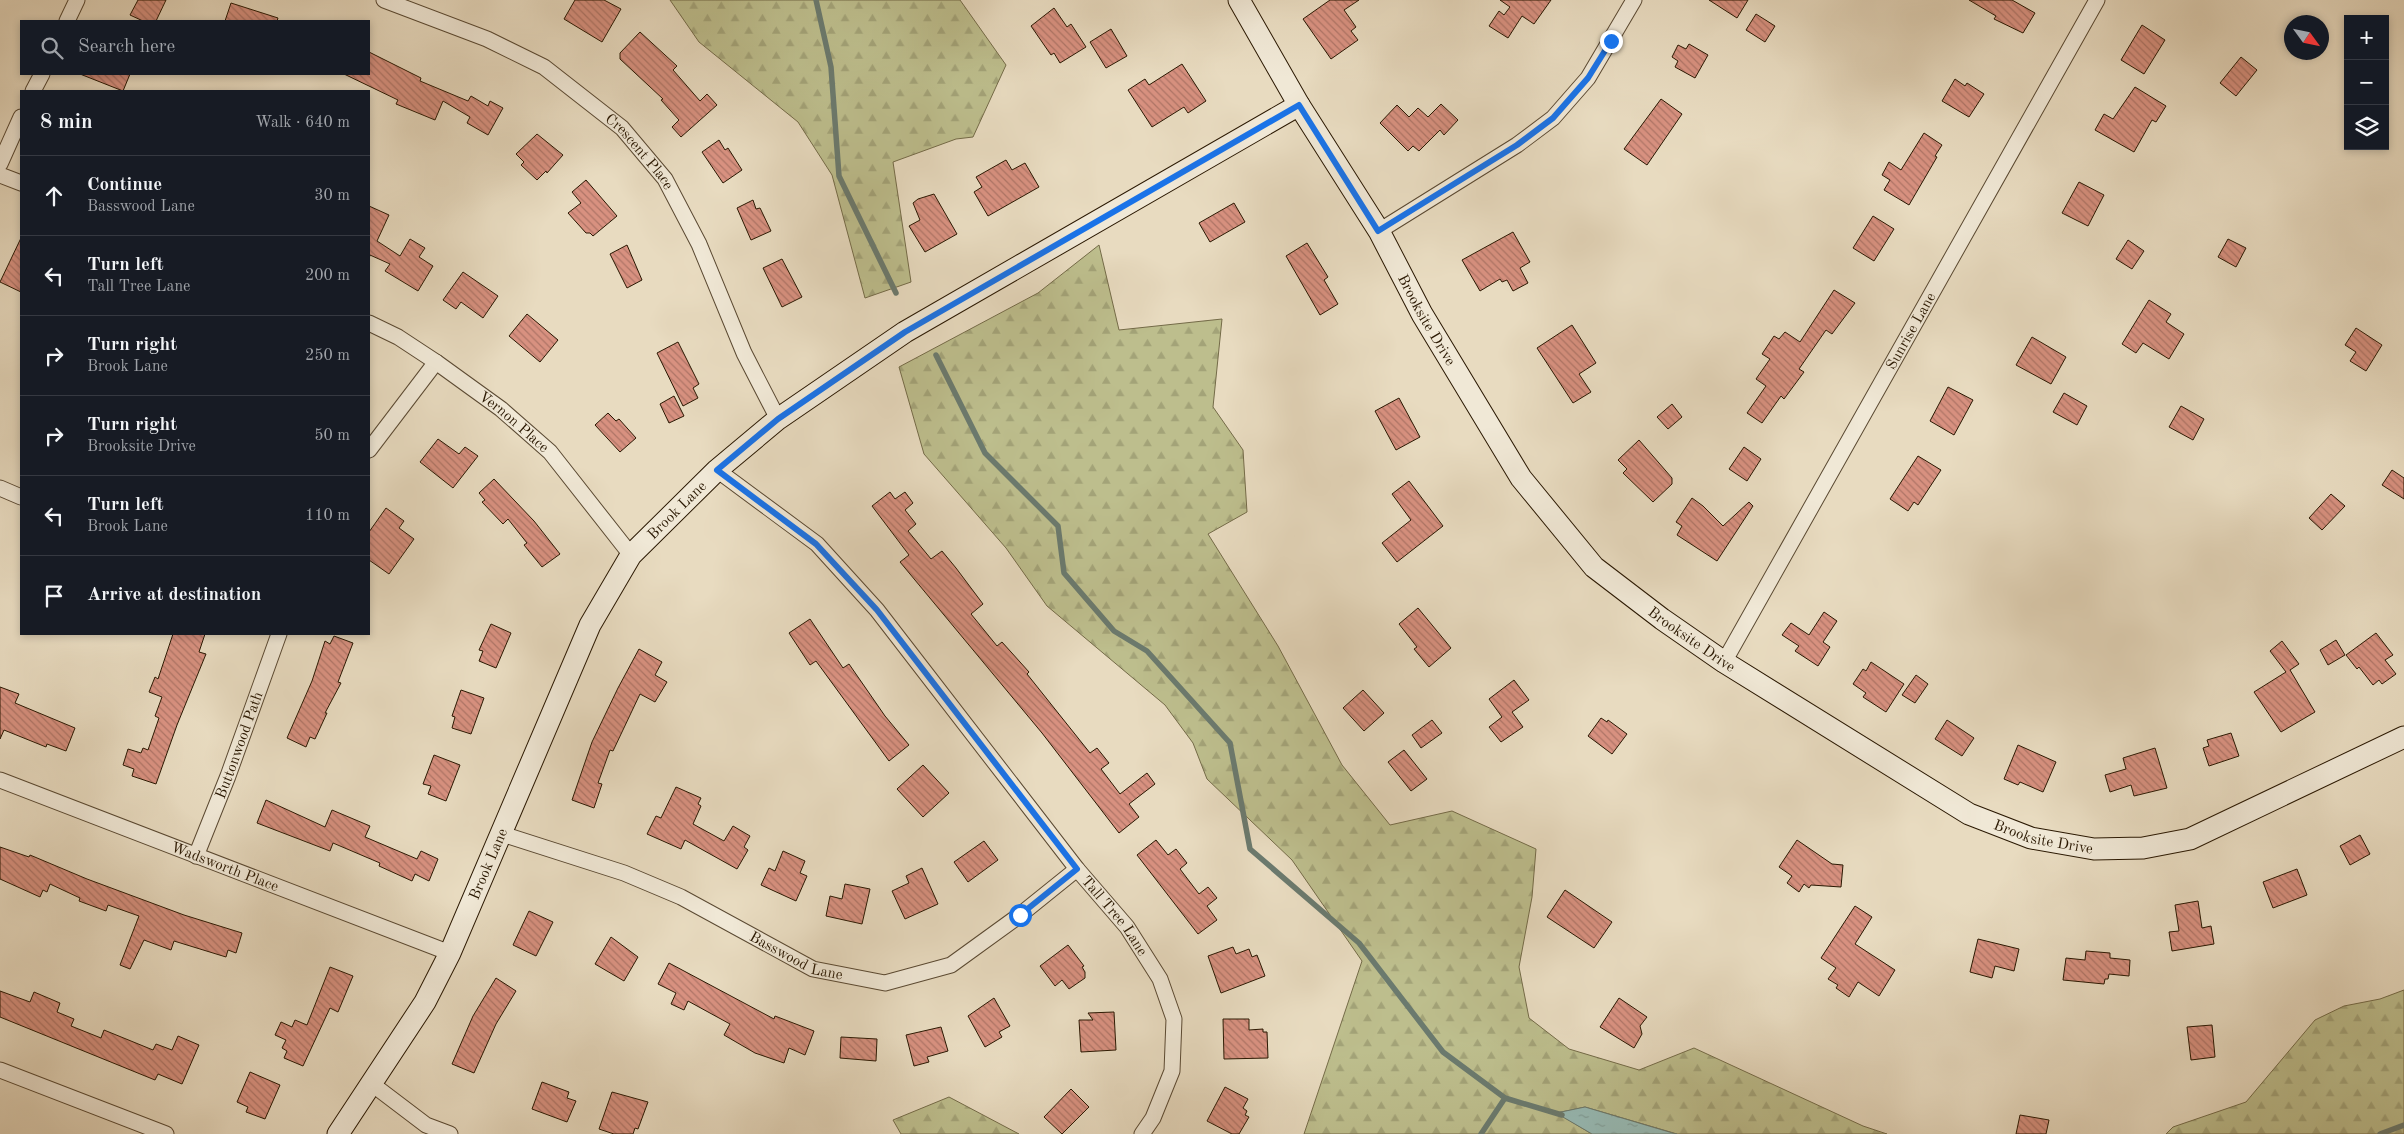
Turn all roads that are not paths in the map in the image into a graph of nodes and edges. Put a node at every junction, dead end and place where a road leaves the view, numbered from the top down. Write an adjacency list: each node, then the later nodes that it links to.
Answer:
1 (78, 0): 6 (street)
2 (384, 0): 17 (street, Crescent Place)
3 (1239, 0): 9 (street, Brooksite Drive)
4 (1634, 0): 14 (street)
5 (2097, 0): 24 (street, Sunrise Lane)
6 (68, 20)
7 (41, 75): 8 (street)
8 (34, 90)
9 (1299, 105): 14 (street, Brooksite Drive); 17 (street, Brook Lane)
10 (20, 119): 11 (street)
11 (0, 164)
12 (0, 175): 13 (street)
13 (20, 183)
14 (1378, 231): 24 (street, Brooksite Drive)
15 (370, 323): 16 (street, Vernon Place)
16 (436, 362): 18 (street); 22 (street, Vernon Place)
17 (778, 419): 19 (street, Brook Lane)
18 (370, 449)
19 (717, 470): 22 (street, Brook Lane); 29 (street, Tall Tree Lane)
20 (0, 488): 21 (street)
21 (20, 496)
22 (631, 555): 27 (street, Brook Lane)
23 (279, 635): 28 (street, Buttonwood Path)
24 (1724, 662): 25 (street, Brooksite Drive)
25 (2404, 737)
26 (0, 780): 28 (street, Wadsworth Place)
27 (502, 834): 29 (street, Basswood Lane); 30 (street, Brook Lane)
28 (196, 856): 30 (street, Wadsworth Place)
29 (1077, 869): 36 (street, Tall Tree Lane)
30 (450, 953): 32 (street, Brook Lane)
31 (0, 1070): 33 (street)
32 (372, 1084): 34 (street, Brook Lane); 35 (street)
33 (166, 1134)
34 (338, 1134)
35 (450, 1134)
36 (1142, 1134)

